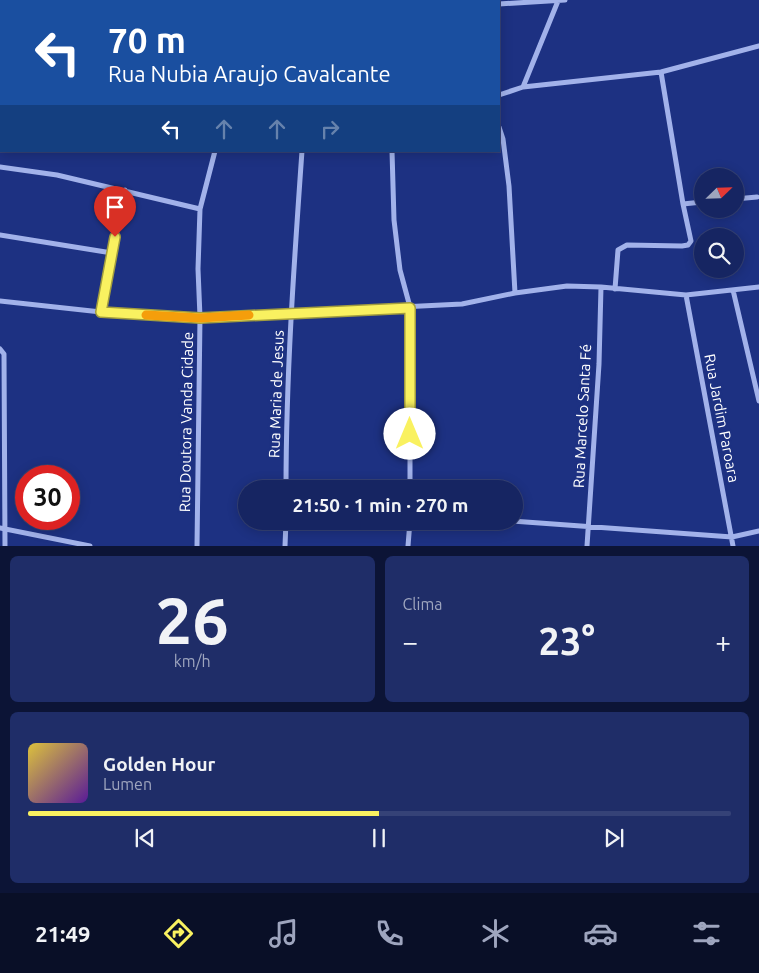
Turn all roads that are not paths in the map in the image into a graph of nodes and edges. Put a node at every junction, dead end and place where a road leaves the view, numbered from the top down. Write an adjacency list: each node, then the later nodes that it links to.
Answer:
1 (565, 0): 2 (street)
2 (558, 1): 3 (street); 6 (street)
3 (500, 4)
4 (759, 46): 5 (street)
5 (661, 72): 6 (street); 17 (street)
6 (523, 87): 7 (street)
7 (500, 95)
8 (500, 130): 25 (street)
9 (215, 152): 18 (street, Rua Doutora Vanda Cidade)
10 (302, 152): 30 (street, Rua Maria de Jesus)
11 (392, 152): 28 (street)
12 (0, 167): 13 (street)
13 (125, 190): 18 (street); 20 (street)
14 (757, 197): 15 (street)
15 (744, 198)
16 (694, 203): 17 (street)
17 (683, 204): 23 (street)
18 (200, 209): 31 (street, Rua Doutora Vanda Cidade)
19 (0, 235): 20 (street)
20 (112, 253): 29 (street)
21 (601, 287): 23 (street); 25 (street); 38 (street, Rua Marcelo Santa Fé)
22 (759, 287): 24 (street)
23 (615, 289): 26 (street)
24 (733, 290): 26 (street); 33 (street)
25 (515, 293): 28 (street)
26 (686, 295): 42 (street, Rua Jardim Paroara)
27 (0, 301): 29 (street)
28 (410, 308): 30 (street); 35 (street)
29 (101, 312): 31 (street)
30 (290, 313): 31 (street); 34 (street, Rua Maria de Jesus)
31 (200, 318): 45 (street, Rua Doutora Vanda Cidade)
32 (1, 350): 37 (street)
33 (759, 401)
34 (286, 480)
35 (410, 480)
36 (523, 522): 38 (street)
37 (2, 528): 43 (street); 44 (street)
38 (588, 528): 42 (street); 48 (street, Rua Marcelo Santa Fé)
39 (286, 530): 46 (street)
40 (409, 530): 47 (street)
41 (759, 531): 42 (street)
42 (732, 537): 49 (street, Rua Jardim Paroara)
43 (5, 546)
44 (90, 546)
45 (197, 546)
46 (285, 546)
47 (408, 546)
48 (587, 546)
49 (734, 546)

